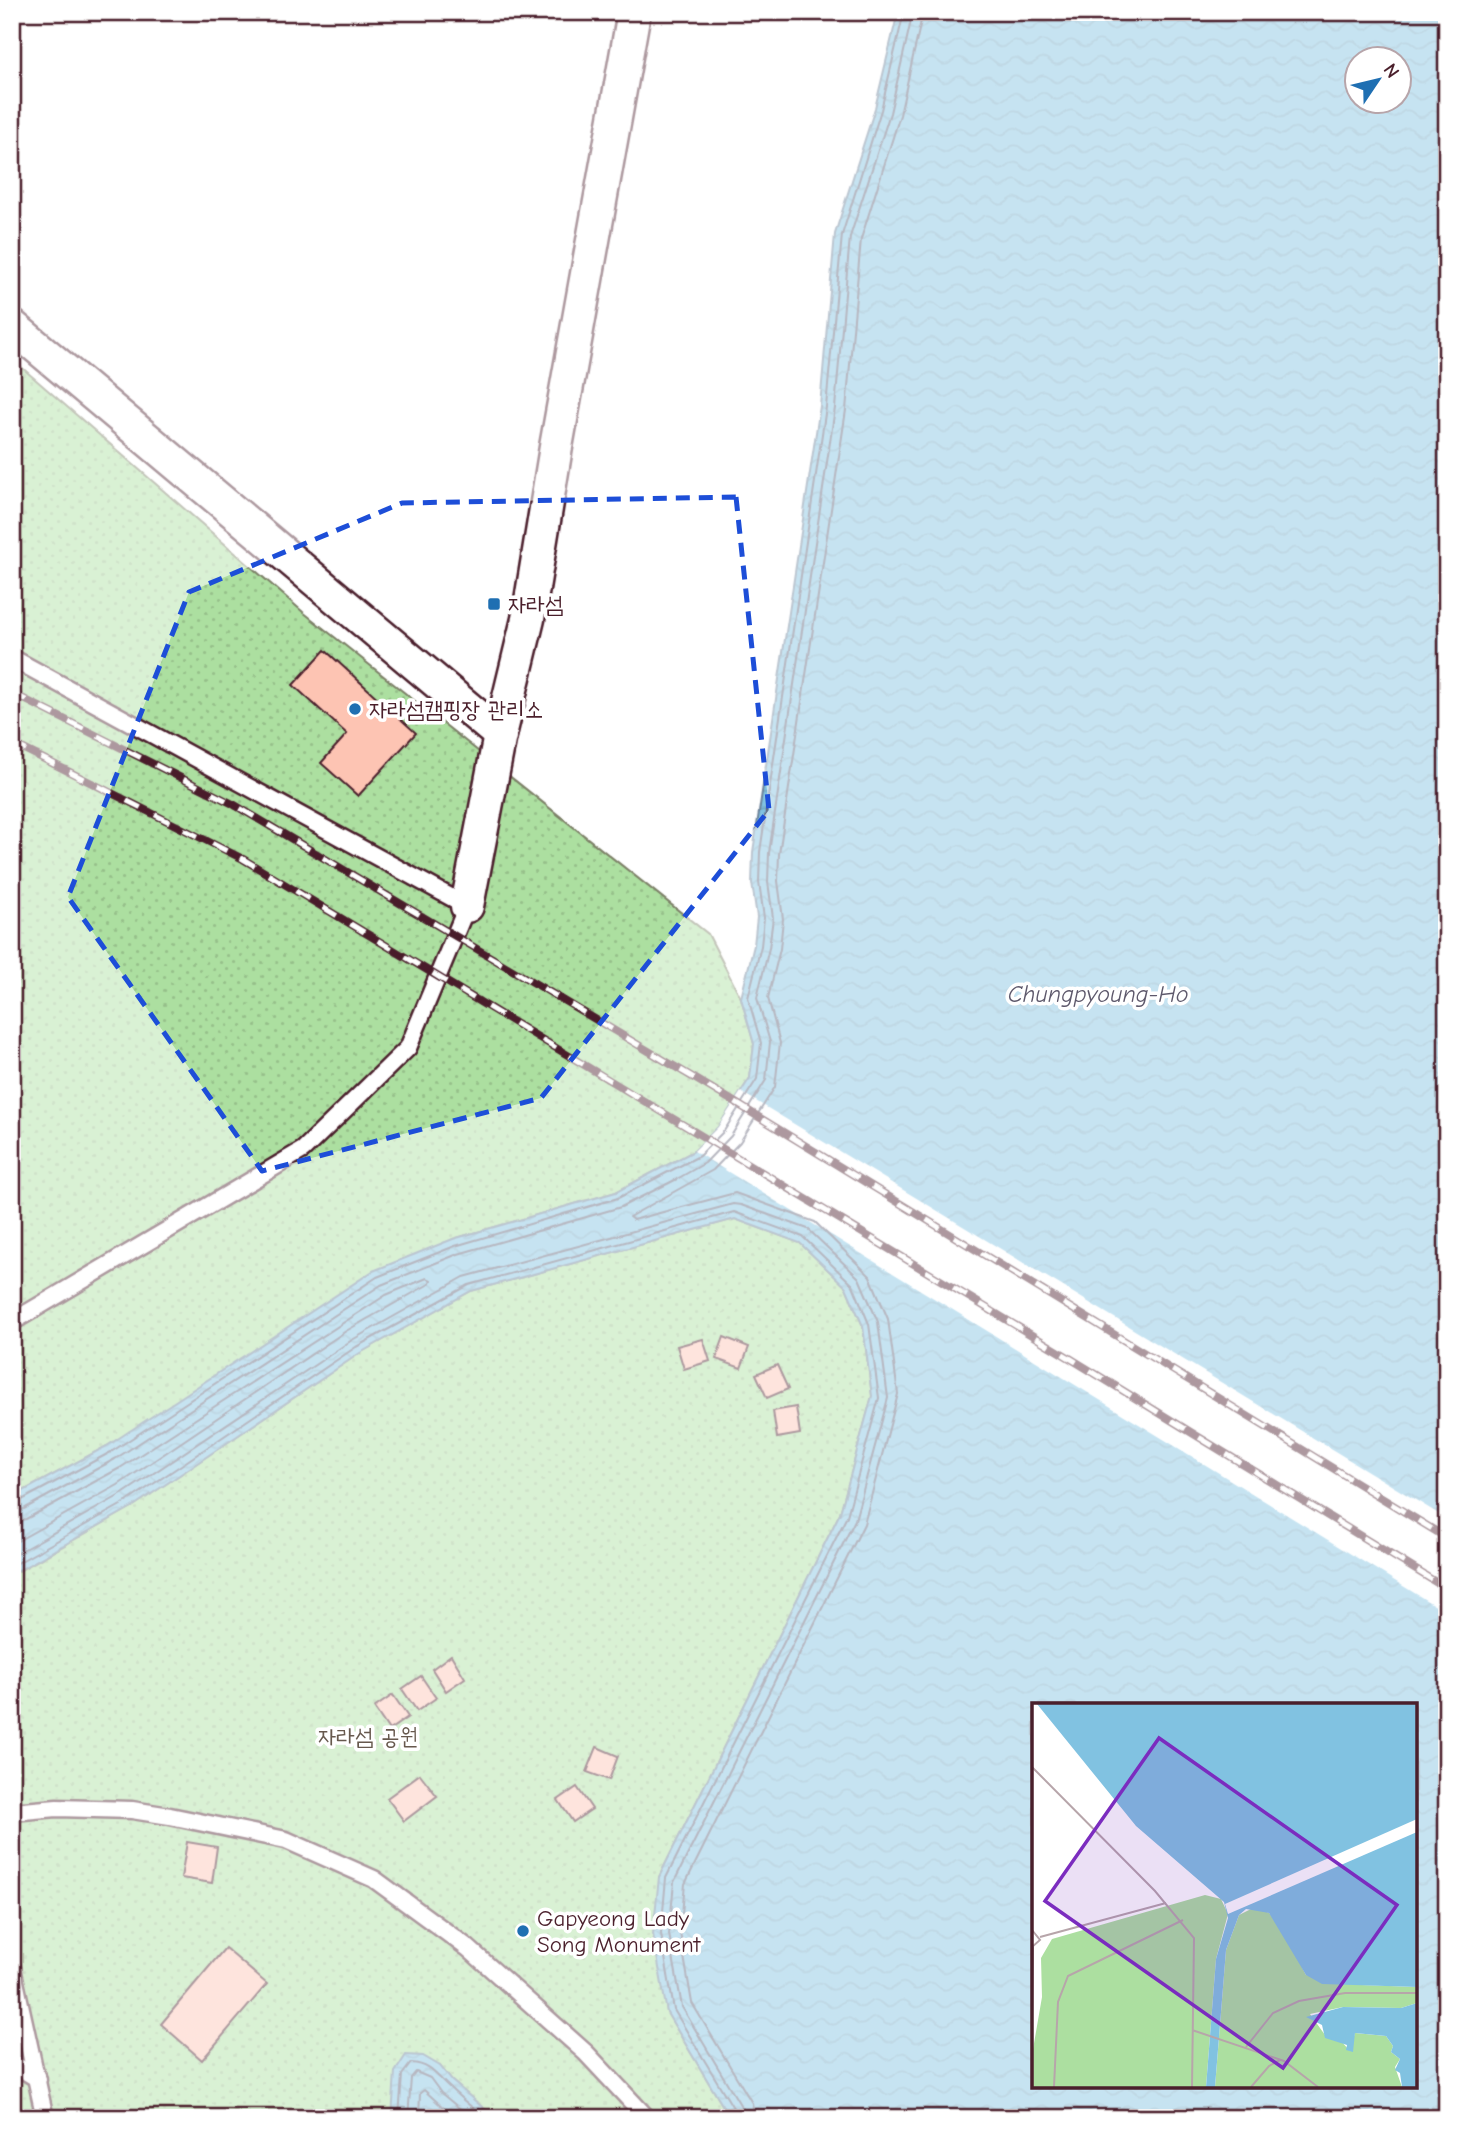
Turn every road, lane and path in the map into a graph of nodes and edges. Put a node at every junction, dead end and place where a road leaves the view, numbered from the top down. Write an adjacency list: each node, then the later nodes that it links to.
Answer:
1 (634, 12): 4 (street)
2 (12, 326): 4 (street)
3 (12, 658): 5 (lane)
4 (500, 735): 5 (street)
5 (467, 906): 6 (lane)
6 (12, 1322)
7 (12, 1812): 12 (lane)
8 (12, 1968): 10 (lane)
9 (12, 2063): 10 (lane)
10 (38, 2079): 11 (lane)
11 (45, 2118)
12 (647, 2118)

